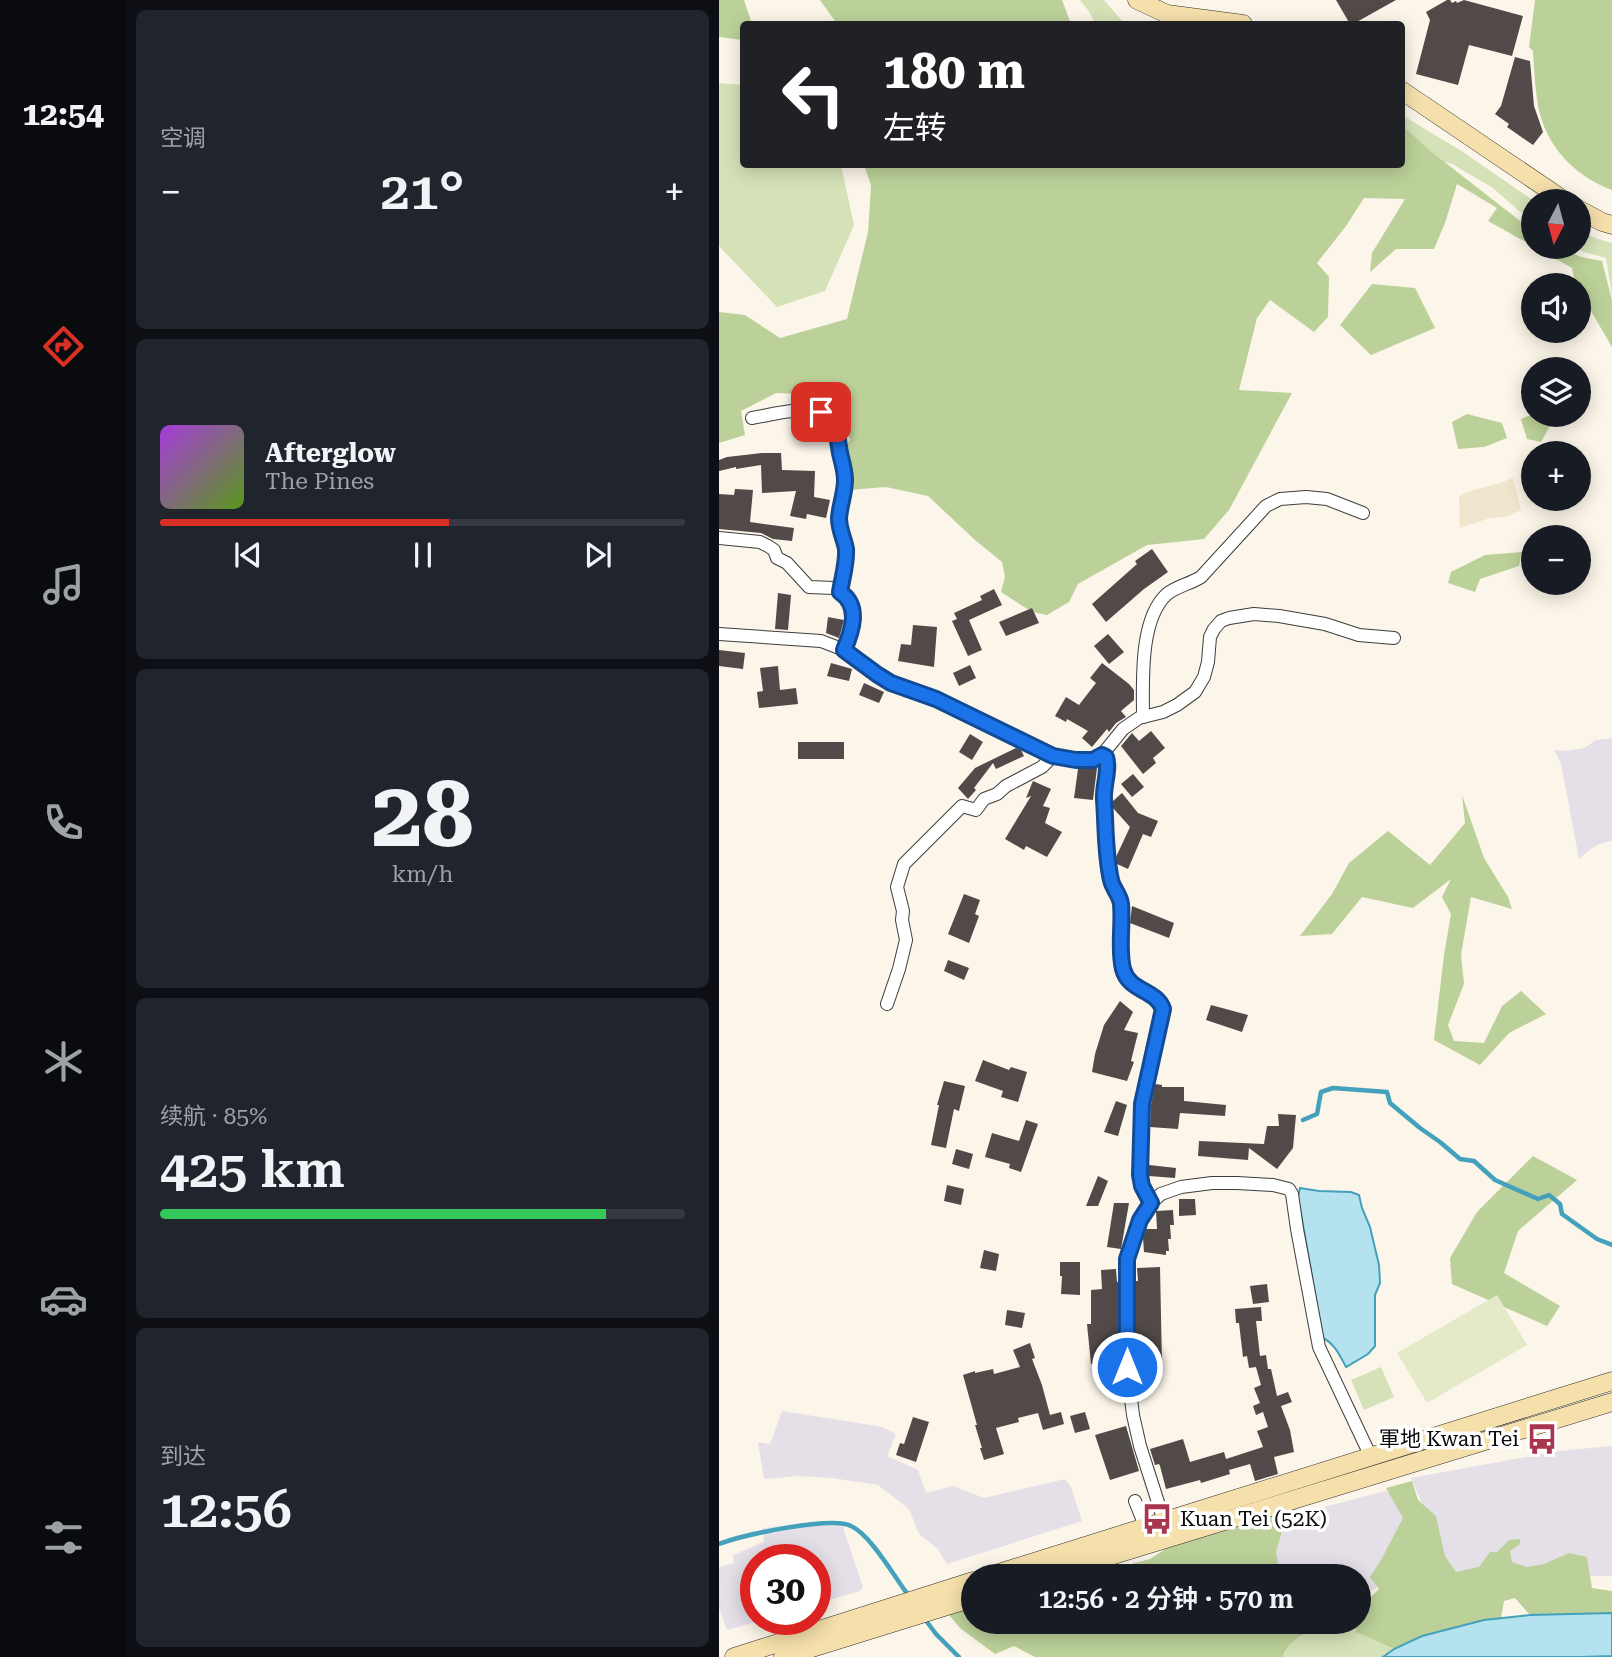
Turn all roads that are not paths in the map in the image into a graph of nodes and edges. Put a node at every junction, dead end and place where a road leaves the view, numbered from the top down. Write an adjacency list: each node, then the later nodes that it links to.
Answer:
1 (1137, 0): 2 (main road)
2 (1220, 21)
3 (1405, 93): 4 (main road)
4 (1547, 189)
5 (1591, 215): 6 (main road)
6 (1612, 225)
7 (752, 418): 10 (street)
8 (1363, 513): 14 (street)
9 (719, 538): 10 (street)
10 (840, 592): 13 (street)
11 (719, 634): 13 (street)
12 (1394, 638): 14 (street)
13 (844, 650): 16 (street)
14 (1143, 717): 15 (street)
15 (1102, 755): 16 (street); 18 (street)
16 (1053, 756): 17 (street)
17 (887, 1004)
18 (1151, 1203): 21 (street); 23 (street)
19 (1612, 1381): 21 (main road)
20 (1612, 1402): 26 (main road)
21 (1371, 1457): 23 (main road)
22 (1135, 1501): 24 (street)
23 (1164, 1521): 24 (main road)
24 (1145, 1526): 25 (main road)
25 (1027, 1564)
26 (1084, 1564)
27 (961, 1589): 28 (main road)
28 (946, 1598): 29 (main road); 30 (main road)
29 (961, 1598)
30 (903, 1611): 31 (main road); 32 (main road)
31 (734, 1657)
32 (783, 1657)

